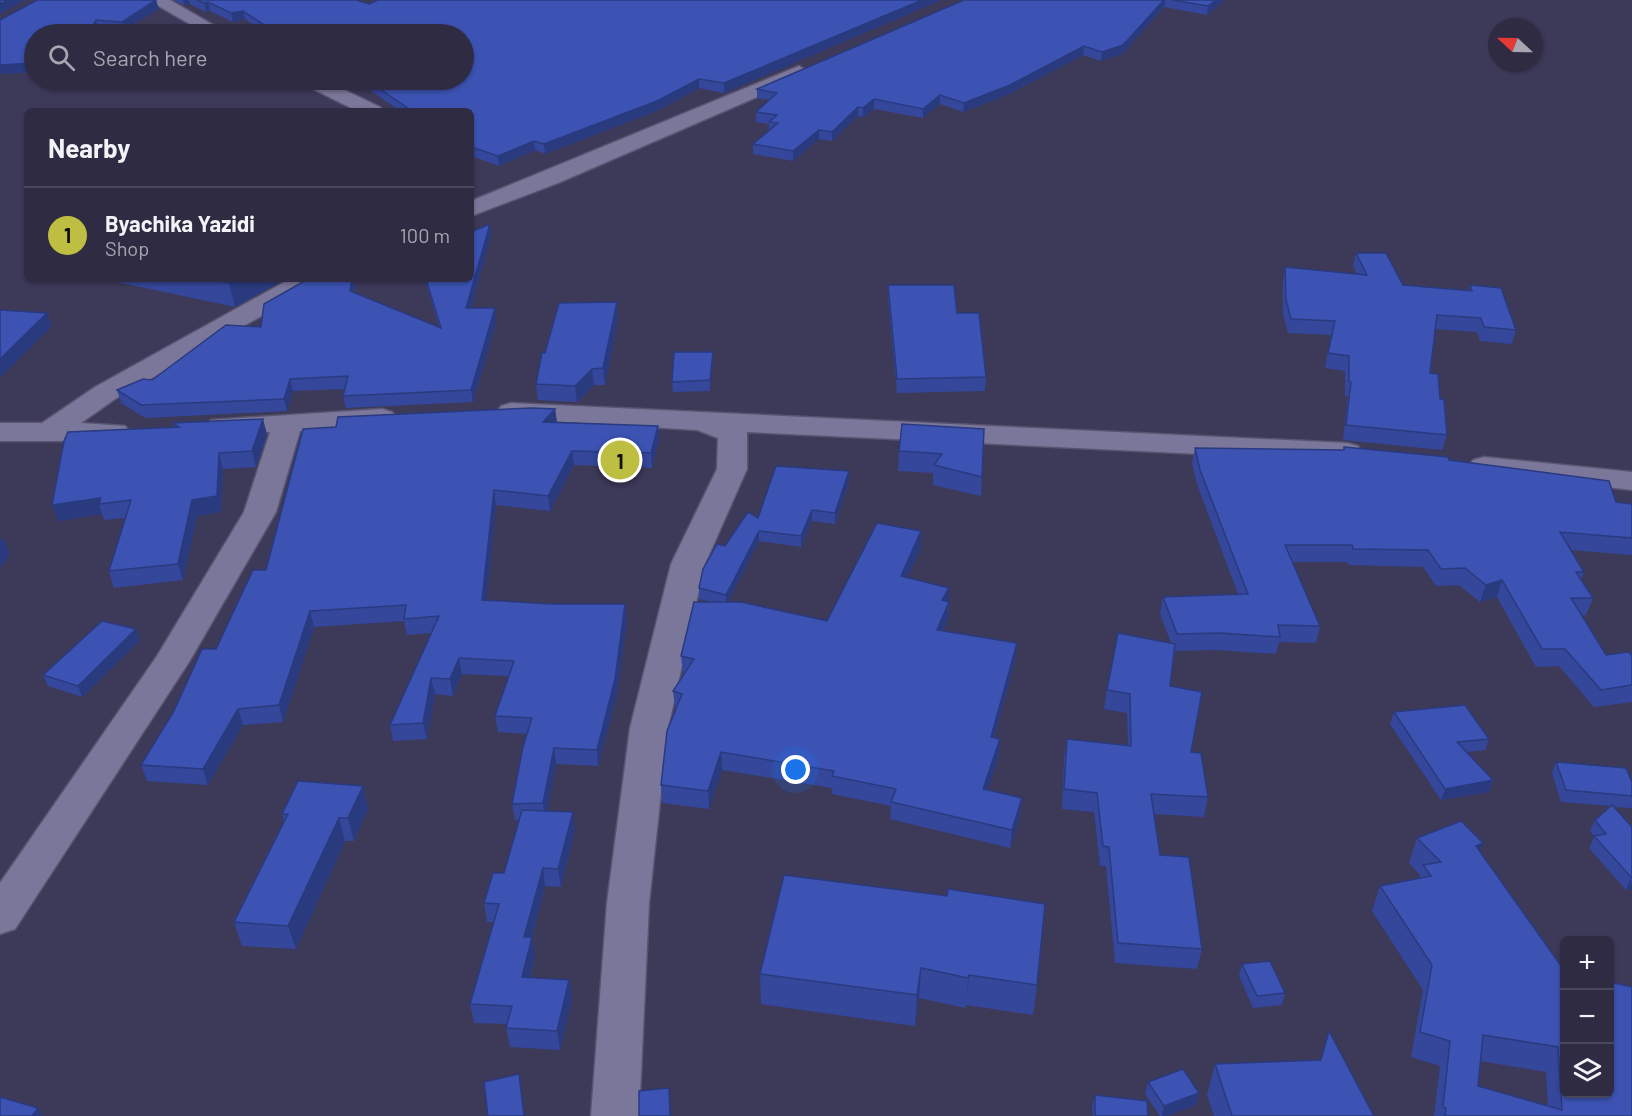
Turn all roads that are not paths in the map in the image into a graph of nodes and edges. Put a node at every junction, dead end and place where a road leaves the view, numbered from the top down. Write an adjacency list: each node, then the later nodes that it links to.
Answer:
1 (157, 0): 2 (street)
2 (201, 24)
3 (818, 64): 6 (street)
4 (330, 90): 5 (street)
5 (367, 108)
6 (474, 208)
7 (304, 282): 15 (street)
8 (483, 413): 10 (street)
9 (414, 416): 11 (street)
10 (696, 419): 16 (street); 20 (street)
11 (288, 423): 12 (street); 19 (street)
12 (195, 428)
13 (137, 431): 15 (street)
14 (0, 432): 15 (street)
15 (49, 432)
16 (1372, 454)
17 (1455, 463): 18 (street)
18 (1632, 481)
19 (0, 917)
20 (615, 1116)

